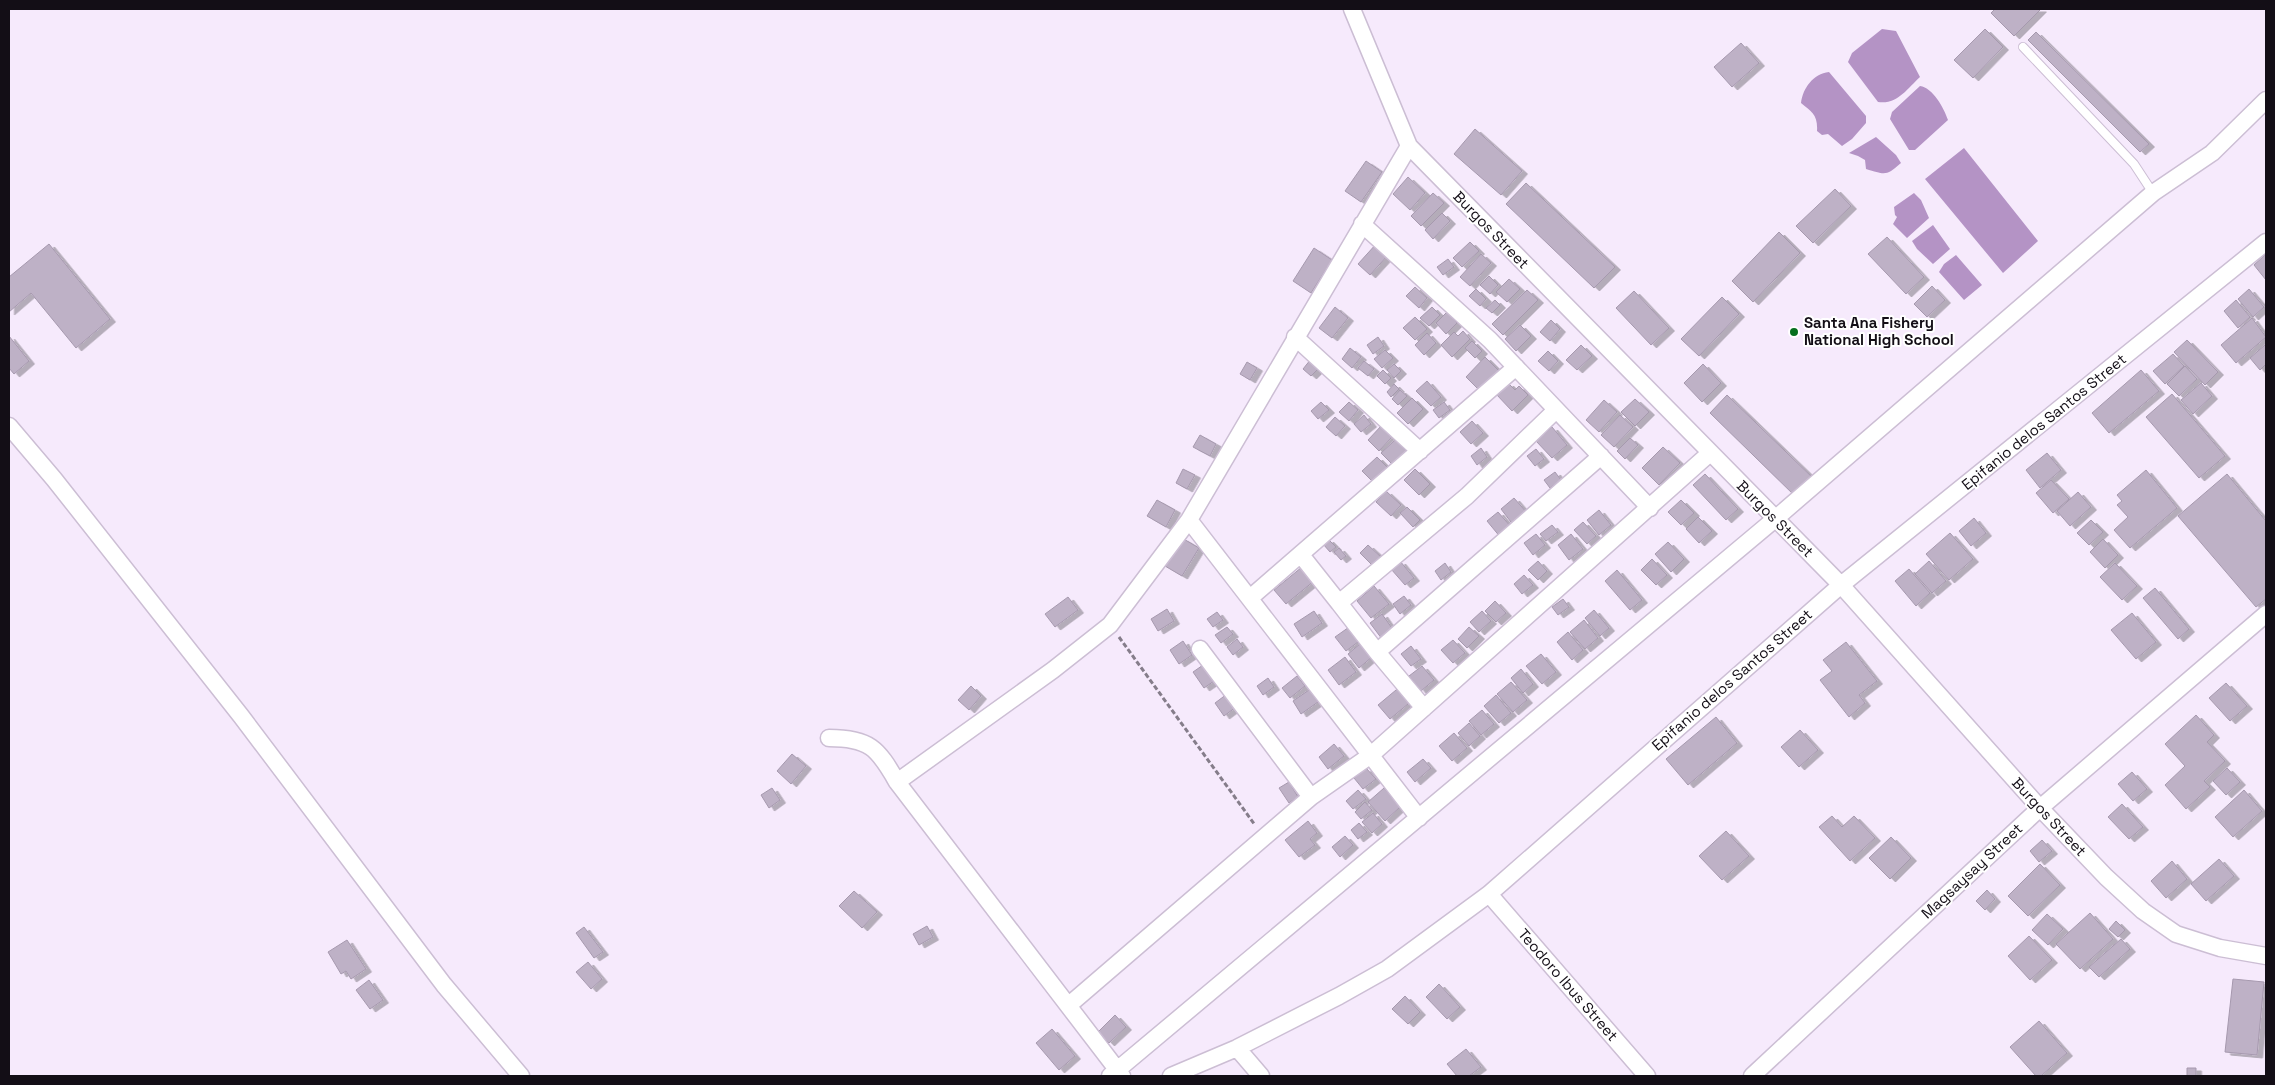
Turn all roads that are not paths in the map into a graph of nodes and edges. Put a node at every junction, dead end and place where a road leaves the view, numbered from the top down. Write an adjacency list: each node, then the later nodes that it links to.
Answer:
1 (1352, 9): 4 (street, Burgos Street)
2 (2023, 47): 5 (lane)
3 (2266, 100): 5 (street)
4 (1409, 146): 6 (street); 13 (street, Burgos Street)
5 (2153, 193): 16 (street)
6 (1362, 224): 8 (street); 9 (street)
7 (2266, 242): 19 (street, Epifanio delos Santos Street)
8 (1295, 337): 12 (street); 17 (street)
9 (1516, 367): 10 (street); 12 (street)
10 (1556, 410): 14 (street); 21 (street)
11 (9, 426): 37 (street)
12 (1420, 452): 18 (street)
13 (1710, 453): 15 (street); 16 (street, Burgos Street)
14 (1601, 456): 15 (street); 24 (street)
15 (1650, 508): 25 (street)
16 (1775, 519): 19 (street, Burgos Street); 31 (street)
17 (1189, 520): 20 (street); 28 (street)
18 (1301, 555): 20 (street); 21 (street)
19 (1841, 585): 30 (street, Burgos Street); 32 (street, Epifanio delos Santos Street)
20 (1250, 598): 27 (street)
21 (1339, 603): 24 (street)
22 (2266, 614): 30 (street, Magsaysay Street)
23 (1200, 649): 29 (street)
24 (1377, 652): 25 (street)
25 (1424, 708): 27 (street)
26 (830, 738): 28 (street)
27 (1371, 755): 29 (street); 31 (street)
28 (897, 782): 34 (street)
29 (1311, 797): 34 (street)
30 (2040, 808): 33 (street, Burgos Street); 41 (street, Magsaysay Street)
31 (1419, 818): 36 (street)
32 (1489, 894): 35 (street, Epifanio delos Santos Street); 40 (street, Teodoro Ibus Street)
33 (2266, 956)
34 (1069, 1005): 36 (street)
35 (1237, 1048): 38 (street, Epifanio delos Santos Street); 39 (street)
36 (1116, 1074)
37 (521, 1076)
38 (1171, 1076)
39 (1261, 1076)
40 (1647, 1076)
41 (1752, 1076)

